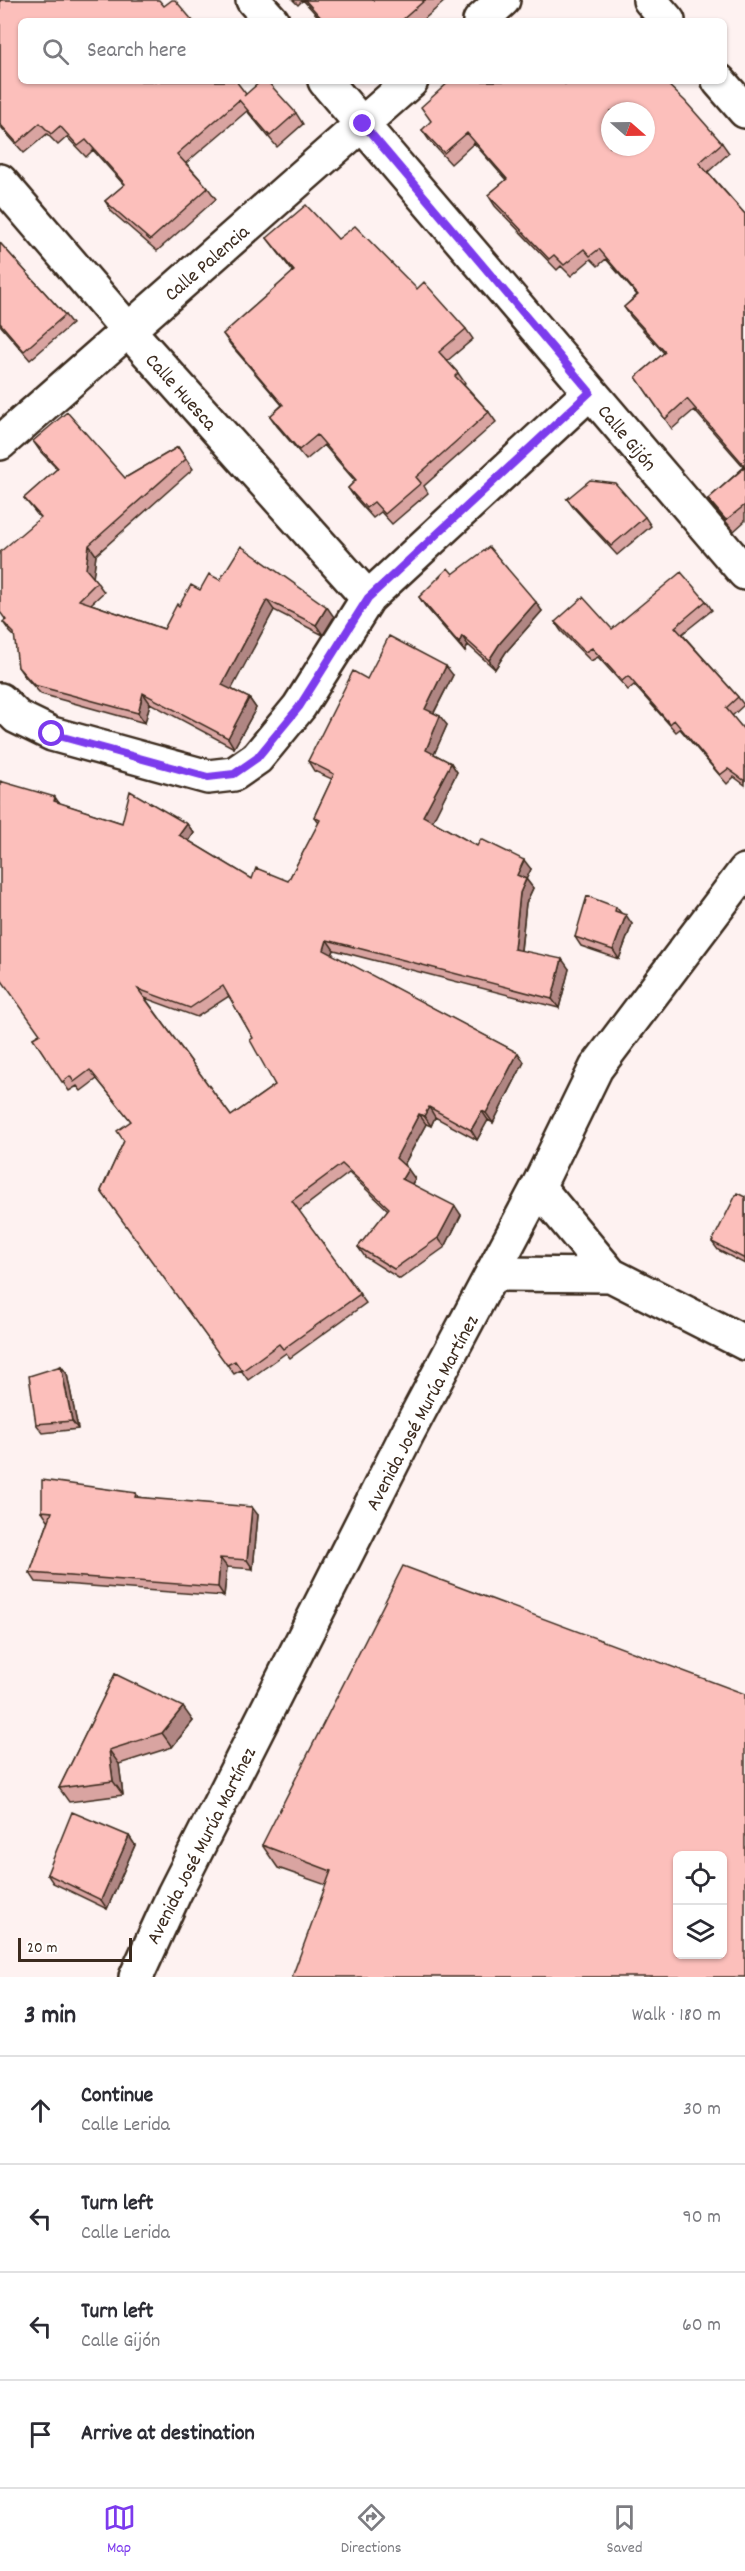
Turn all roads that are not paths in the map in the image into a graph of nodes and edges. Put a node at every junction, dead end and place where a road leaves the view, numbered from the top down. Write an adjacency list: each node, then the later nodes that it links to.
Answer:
1 (253, 0): 4 (street)
2 (503, 0): 5 (street)
3 (650, 0): 6 (street)
4 (269, 18)
5 (483, 18)
6 (665, 18)
7 (328, 84): 11 (street, Calle Gijón)
8 (408, 84): 11 (street, Calle Palencia)
9 (722, 84): 10 (street)
10 (745, 111)
11 (363, 124): 13 (street, Calle Palencia); 14 (street, Calle Gijón)
12 (0, 181): 13 (street, Calle Huesca)
13 (128, 330): 15 (street, Calle Palencia); 17 (street, Calle Huesca)
14 (590, 392): 16 (street, Calle Gijón); 17 (street)
15 (0, 443)
16 (745, 573)
17 (368, 598): 18 (street)
18 (0, 700)
19 (745, 871): 20 (street, Avenida José Murúa Martínez)
20 (538, 1187): 21 (street, Avenida José Murúa Martínez); 22 (street)
21 (493, 1274): 22 (street); 24 (street, Avenida José Murúa Martínez)
22 (611, 1275): 23 (street)
23 (745, 1343)
24 (136, 1977)

